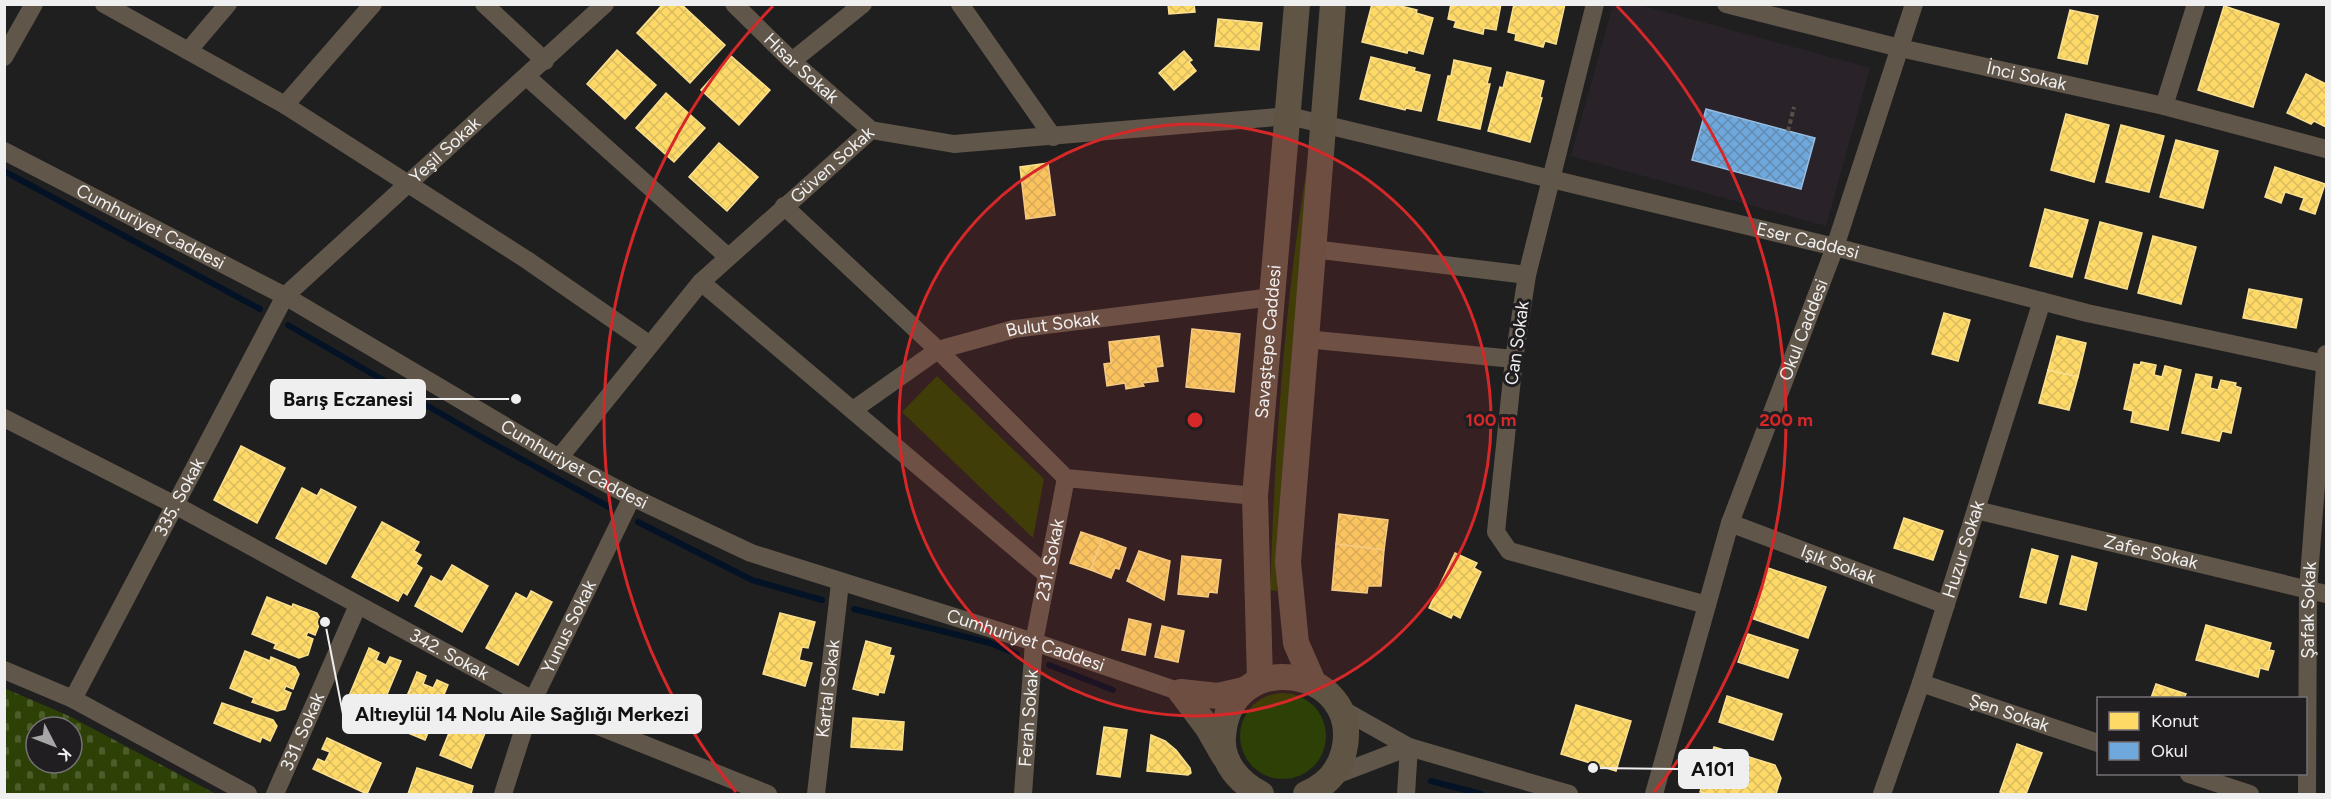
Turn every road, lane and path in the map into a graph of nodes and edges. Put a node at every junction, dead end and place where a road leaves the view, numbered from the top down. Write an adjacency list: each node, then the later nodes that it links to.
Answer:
1 (34, 4): 18 (street)
2 (104, 4): 17 (street)
3 (228, 4): 17 (street)
4 (373, 4): 22 (street)
5 (484, 4): 19 (street)
6 (605, 4): 19 (street, Yeşil Sokak)
7 (734, 4): 20 (street, Hisar Sokak)
8 (863, 4): 20 (street)
9 (960, 4): 29 (street)
10 (1297, 4): 25 (main road, Savaştepe Caddesi)
11 (1333, 4): 26 (main road, Savaştepe Caddesi)
12 (1594, 4): 32 (street, Can Sokak)
13 (1726, 4): 16 (street, İnci Sokak)
14 (1914, 4): 16 (street, Okul Caddesi)
15 (2196, 4): 23 (street)
16 (1900, 48): 23 (street, İnci Sokak); 35 (street, Okul Caddesi)
17 (188, 51): 22 (street)
18 (4, 57)
19 (545, 61): 21 (street, Yeşil Sokak)
20 (792, 61): 27 (street, Hisar Sokak)
21 (527, 77): 33 (street, Yeşil Sokak); 37 (street)
22 (285, 105): 33 (street)
23 (2164, 106): 30 (street, İnci Sokak)
24 (1794, 107): 28 (path)
25 (1289, 116): 26 (street, Eser Caddesi); 29 (street, Güven Sokak); 41 (main road, Savaştepe Caddesi)
26 (1324, 124): 32 (street, Eser Caddesi); 36 (main road, Savaştepe Caddesi)
27 (871, 130): 29 (street, Güven Sokak); 34 (street, Güven Sokak)
28 (1788, 131)
29 (1053, 137)
30 (2326, 150)
31 (4, 151): 40 (street, Cumhuriyet Caddesi)
32 (1552, 178): 35 (street, Eser Caddesi); 38 (street, Can Sokak)
33 (408, 185): 40 (street, Yeşil Sokak); 44 (street)
34 (784, 206): 37 (street, Güven Sokak); 45 (street)
35 (1835, 247): 42 (street, Eser Caddesi); 56 (street, Okul Caddesi)
36 (1313, 249): 38 (street); 43 (main road, Savaştepe Caddesi)
37 (728, 257): 39 (street, Güven Sokak)
38 (1527, 275): 46 (street, Can Sokak)
39 (701, 282): 44 (street, Güven Sokak); 48 (street)
40 (285, 296): 50 (street, Cumhuriyet Caddesi); 54 (street, 335. Sokak)
41 (1273, 297): 45 (street, Bulut Sokak); 52 (main road, Savaştepe Caddesi)
42 (2042, 302): 47 (street, Eser Caddesi); 55 (street, Huzur Sokak)
43 (1305, 339): 46 (street); 66 (main road, Savaştepe Caddesi)
44 (650, 345): 50 (street, Güven Sokak)
45 (939, 350): 48 (street, Bulut Sokak); 51 (street)
46 (1514, 359): 61 (street, Can Sokak)
47 (2326, 360): 59 (street, Şafak Sokak)
48 (853, 410): 57 (street)
49 (4, 418): 54 (street, 342. Sokak)
50 (559, 458): 53 (street, Cumhuriyet Caddesi)
51 (1066, 477): 52 (street); 57 (street, 231. Sokak)
52 (1255, 496): 68 (main road, Savaştepe Caddesi)
53 (633, 497): 58 (street, Cumhuriyet Caddesi); 71 (street, Yunus Sokak)
54 (175, 505): 62 (street, 342. Sokak); 70 (street, 335. Sokak)
55 (1976, 510): 59 (street, Zafer Sokak); 63 (street, Huzur Sokak)
56 (1730, 523): 61 (street, Okul Caddesi); 63 (street, Işık Sokak)
57 (1047, 575): 64 (street, 231. Sokak)
58 (840, 582): 64 (street, Cumhuriyet Caddesi); 83 (street, Kartal Sokak)
59 (2308, 590): 60 (street, Zafer Sokak); 91 (street, Şafak Sokak)
60 (2326, 594)
61 (1707, 604): 88 (street, Okul Caddesi)
62 (358, 605): 71 (street, 342. Sokak); 80 (street, 331. Sokak)
63 (1946, 605): 67 (street, Huzur Sokak)
64 (1034, 642): 69 (street, Cumhuriyet Caddesi); 84 (street, Ferah Sokak)
65 (4, 670): 70 (street)
66 (1313, 682): 68 (main road); 72 (main road)
67 (1921, 682): 73 (street, Şen Sokak); 89 (street, Huzur Sokak)
68 (1252, 685): 69 (main road); 76 (main road)
69 (1181, 692): 76 (main road)
70 (73, 699): 79 (street)
71 (533, 700): 81 (street, Yunus Sokak); 82 (street, 342. Sokak)
72 (1338, 707): 74 (street); 77 (main road)
73 (2097, 743)
74 (1409, 747): 77 (street); 78 (street); 87 (street)
75 (2192, 775): 90 (street)
76 (1231, 776): 85 (main road)
77 (1333, 776): 86 (main road)
78 (1407, 789)
79 (248, 795)
80 (275, 795)
81 (503, 795)
82 (768, 795)
83 (816, 795)
84 (1023, 795)
85 (1261, 795)
86 (1306, 795)
87 (1569, 795)
88 (1654, 795)
89 (1882, 795)
90 (2250, 795)
91 (2307, 795)

